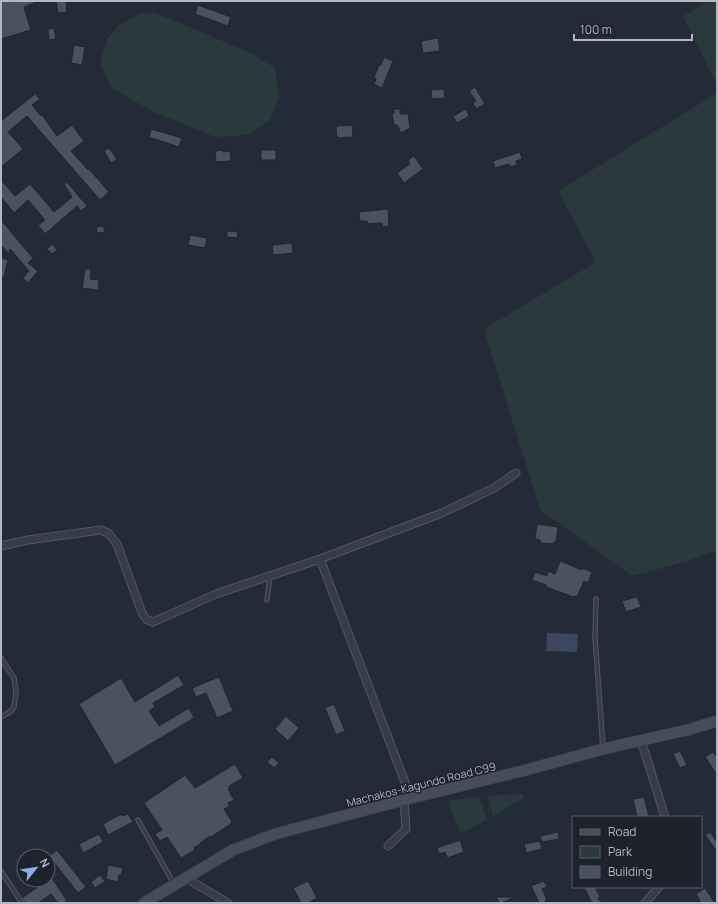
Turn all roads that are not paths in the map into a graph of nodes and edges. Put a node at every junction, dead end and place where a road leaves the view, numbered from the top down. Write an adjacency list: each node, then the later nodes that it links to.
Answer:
1 (516, 473): 3 (street)
2 (1, 546): 4 (street)
3 (320, 559): 4 (street); 12 (street)
4 (270, 576): 6 (lane)
5 (596, 599): 11 (lane)
6 (267, 600)
7 (1, 658): 8 (lane)
8 (1, 717)
9 (717, 721): 10 (main road, Machakos-Kagundo Road C99)
10 (641, 740): 11 (main road, Machakos-Kagundo Road C99); 13 (street)
11 (603, 749): 12 (main road, Machakos-Kagundo Road C99)
12 (408, 799): 15 (street); 17 (main road, Machakos-Kagundo Road C99)
13 (665, 816)
14 (138, 820): 18 (lane)
15 (388, 846)
16 (1, 871): 20 (lane)
17 (186, 878): 18 (main road, Machakos-Kagundo Road C99); 22 (street)
18 (174, 885): 21 (main road, Machakos-Kagundo Road C99)
19 (658, 888): 23 (street)
20 (22, 903)
21 (144, 903)
22 (228, 903)
23 (645, 903)

